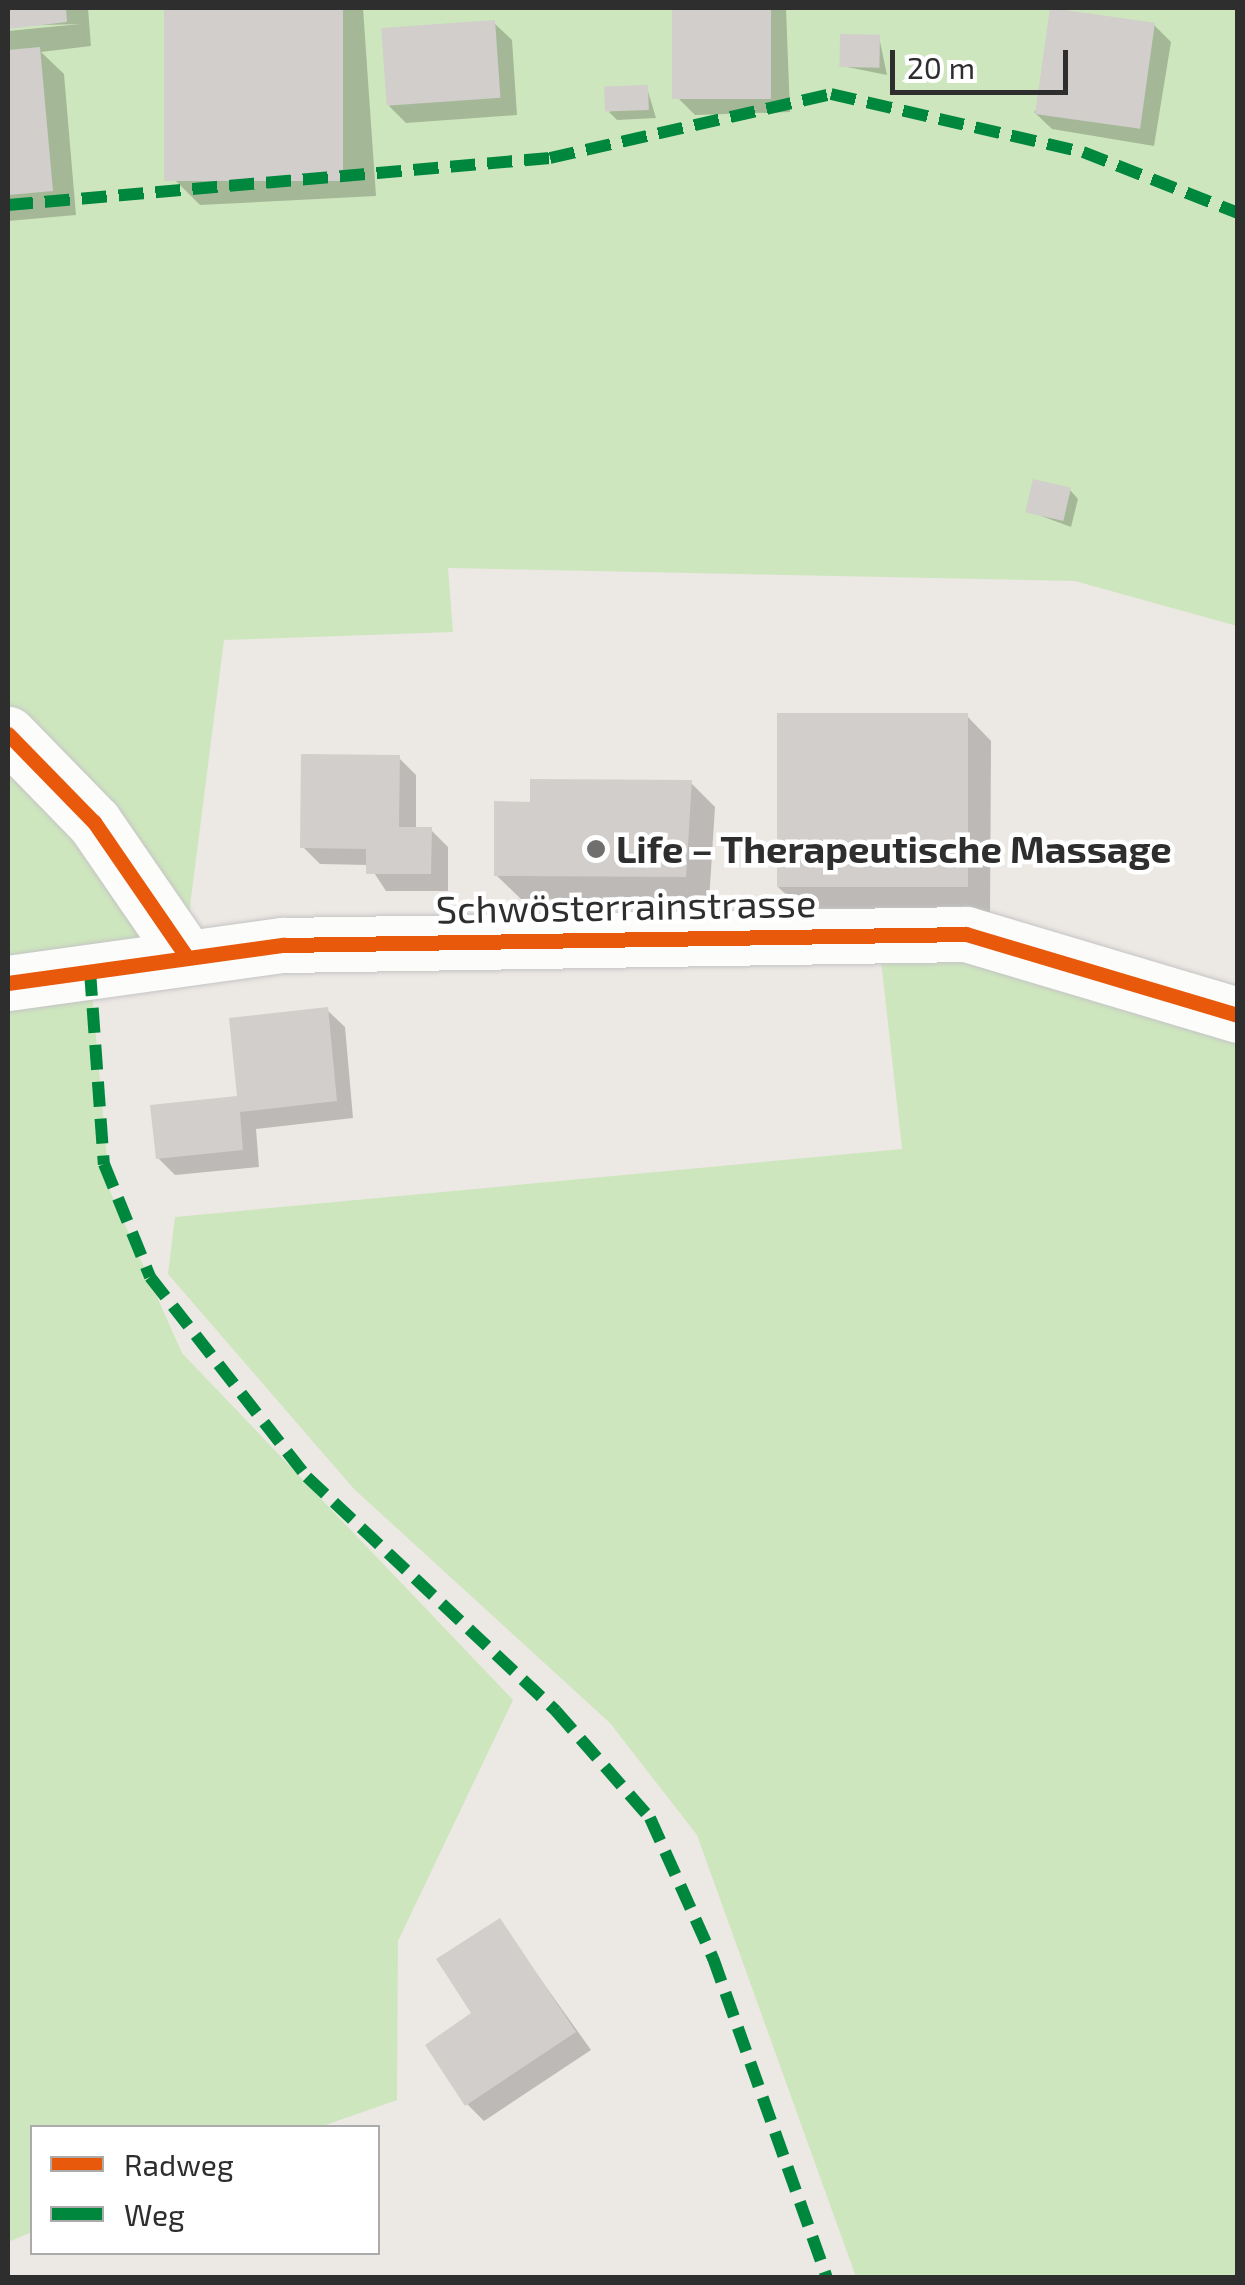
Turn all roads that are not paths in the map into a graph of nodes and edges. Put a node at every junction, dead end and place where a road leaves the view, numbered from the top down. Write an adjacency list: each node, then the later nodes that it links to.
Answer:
1 (8, 734): 2 (street)
2 (184, 953): 3 (street, Schwösterrainstrasse); 4 (street, Schwösterrainstrasse)
3 (8, 983)
4 (1238, 1015)

